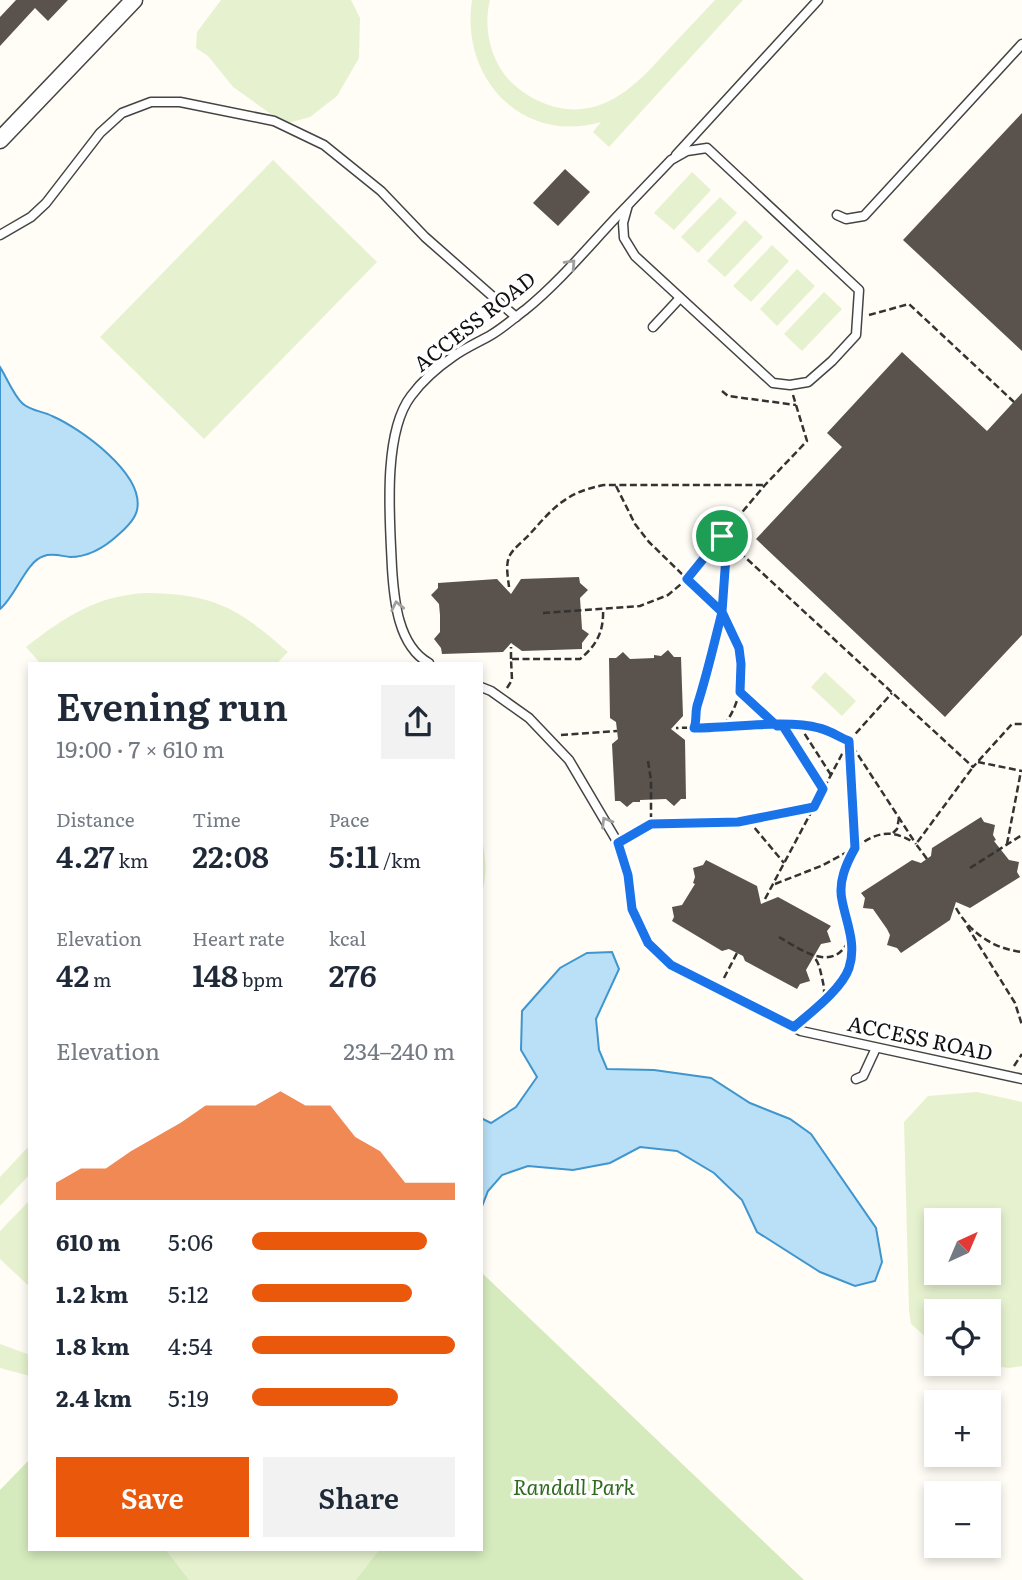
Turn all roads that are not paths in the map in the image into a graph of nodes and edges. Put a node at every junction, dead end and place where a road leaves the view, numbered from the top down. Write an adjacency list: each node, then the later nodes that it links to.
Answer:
1 (134, 0): 4 (street)
2 (818, 0): 5 (lane, ACCESS ROAD)
3 (1022, 44): 7 (lane)
4 (0, 140)
5 (671, 160): 6 (lane, ACCESS ROAD); 9 (lane)
6 (628, 205): 9 (lane); 10 (lane, ACCESS ROAD, one-way to 6)
7 (836, 215)
8 (0, 235): 10 (lane)
9 (680, 298): 11 (lane)
10 (516, 317): 12 (lane, ACCESS ROAD, one-way to 10)
11 (653, 327)
12 (427, 662)
13 (483, 688): 14 (lane, ACCESS ROAD, one-way to 13)
14 (876, 1048): 15 (lane); 16 (lane, ACCESS ROAD)
15 (856, 1079)
16 (1022, 1079)

